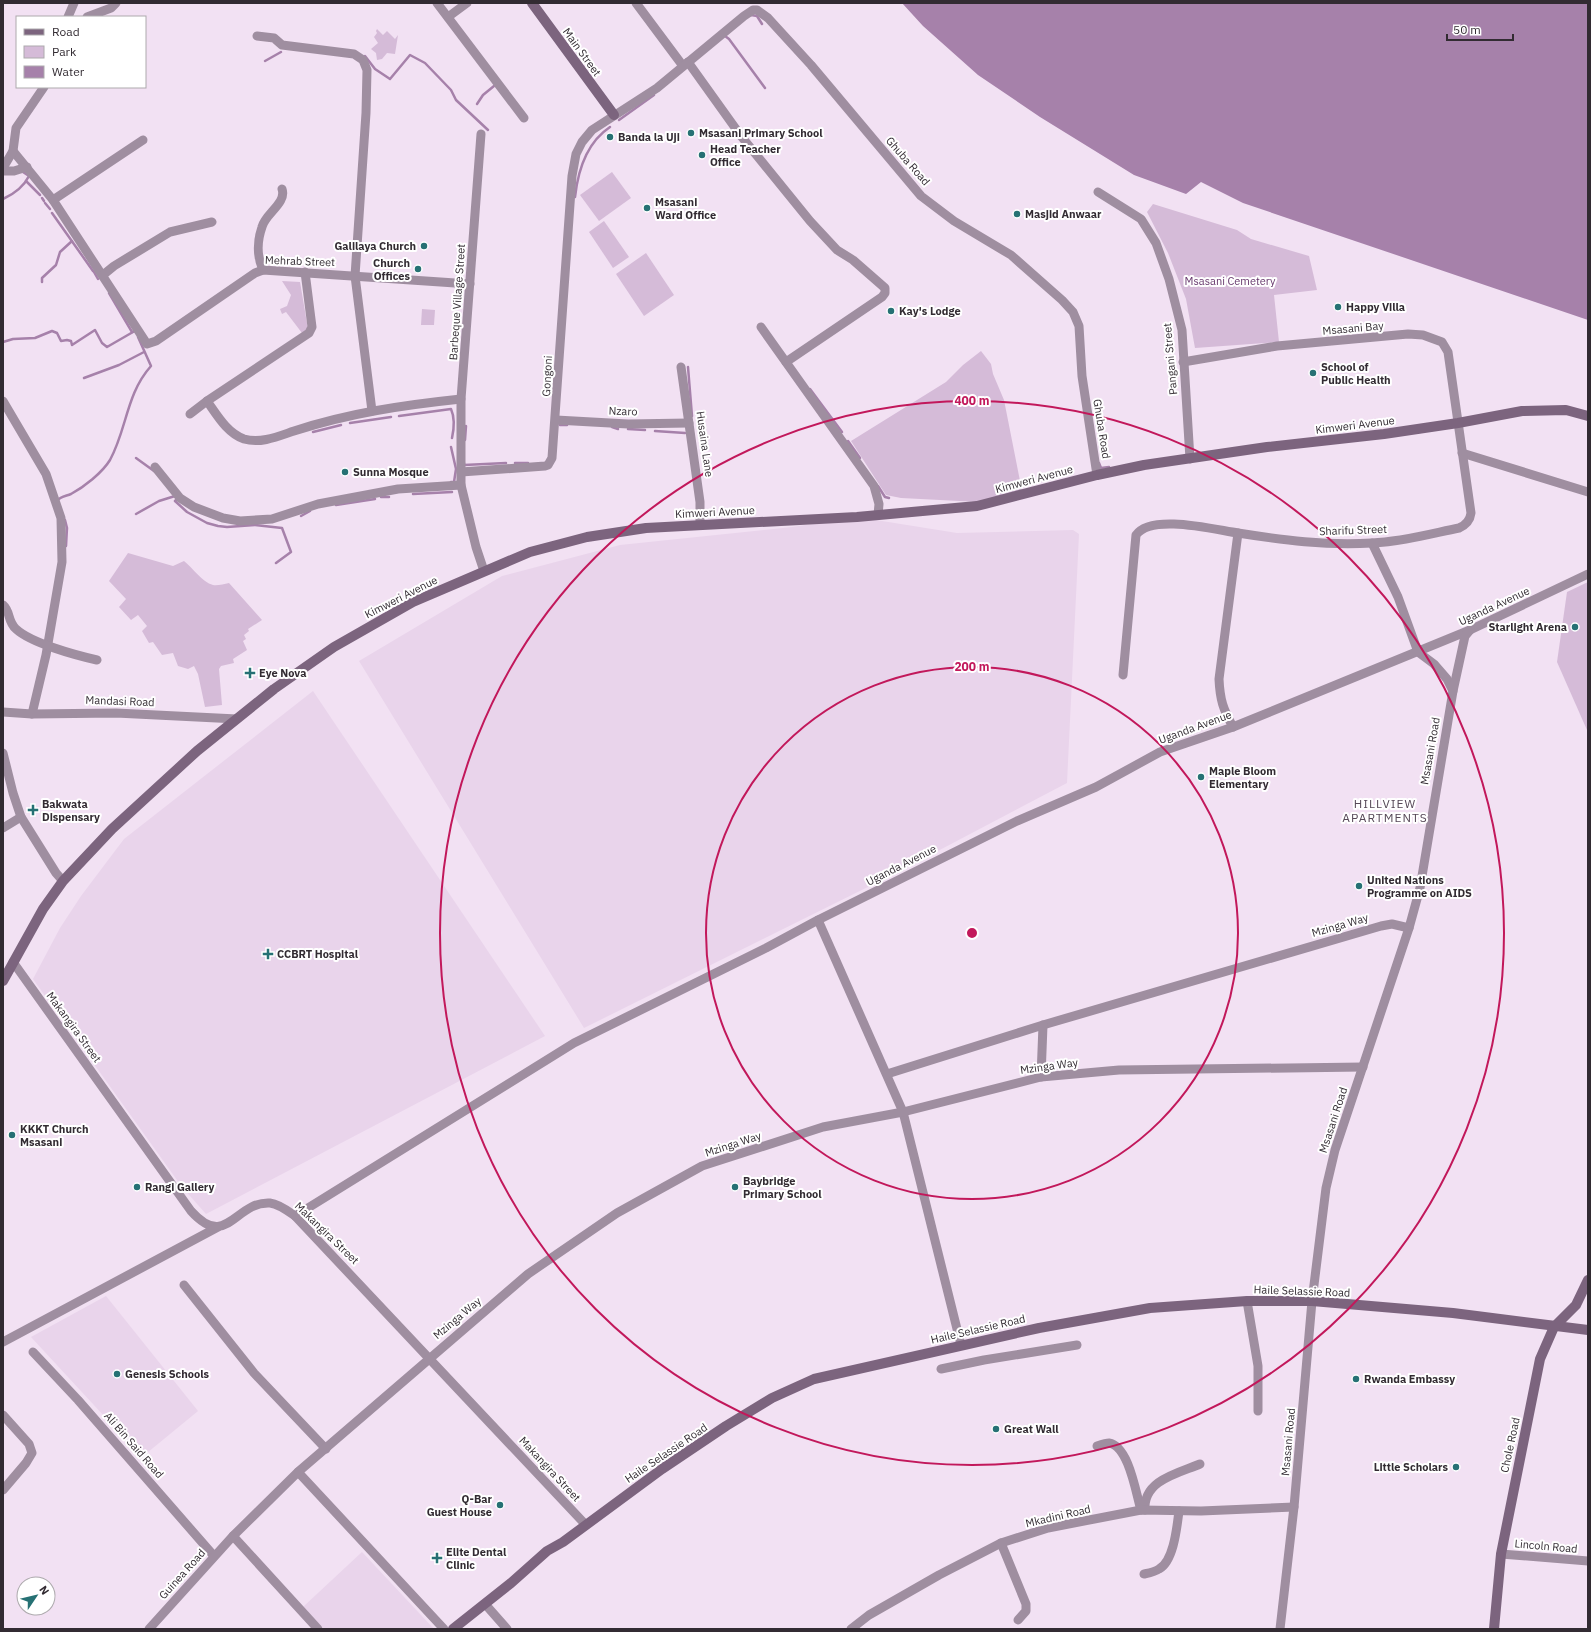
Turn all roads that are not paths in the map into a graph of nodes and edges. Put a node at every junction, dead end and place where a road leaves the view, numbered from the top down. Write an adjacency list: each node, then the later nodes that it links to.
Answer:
1 (74, 3): 7 (street)
2 (116, 3): 8 (street)
3 (438, 3): 9 (street)
4 (467, 3): 9 (street)
5 (532, 3): 13 (street, Main Street)
6 (636, 3): 11 (street)
7 (68, 16)
8 (90, 16)
9 (448, 17): 14 (street)
10 (257, 36): 27 (street)
11 (685, 64): 13 (street, Ghuba Road); 30 (street); 46 (street, Ghuba Road)
12 (43, 88): 17 (street)
13 (614, 115): 39 (street, Gongoni)
14 (524, 118)
15 (481, 134): 28 (street, Barbeque Village Street)
16 (143, 140): 22 (street)
17 (13, 150): 18 (street); 19 (street)
18 (26, 167): 19 (street); 22 (street)
19 (3, 170)
20 (282, 189): 24 (street)
21 (1098, 192): 31 (street, Pangani Street)
22 (53, 200): 26 (street)
23 (212, 222): 26 (street)
24 (262, 270): 25 (street, Mehrab Street); 26 (street, Mehrab Street)
25 (305, 272): 27 (street, Mehrab Street); 35 (street)
26 (103, 275)
27 (355, 276): 28 (street, Mehrab Street); 36 (street)
28 (470, 284): 33 (street, Barbeque Village Street)
29 (761, 327): 30 (street)
30 (786, 362): 49 (street)
31 (1183, 362): 41 (street, Msasani Bay); 43 (street, Pangani Street)
32 (681, 367): 40 (street, Husaina Lane)
33 (461, 399): 36 (street); 45 (street, Barbeque Village Street)
34 (3, 401): 57 (street)
35 (207, 401): 36 (street); 37 (street)
36 (372, 411)
37 (190, 414)
38 (1588, 416): 41 (street, Kimweri Avenue)
39 (556, 420): 40 (street, Nzaro); 45 (street, Gongoni)
40 (689, 423): 50 (street, Husaina Lane)
41 (1458, 423): 42 (street, Sharifu Street); 43 (street, Kimweri Avenue)
42 (1462, 453): 48 (street); 52 (street, Sharifu Street)
43 (1190, 459): 46 (street, Kimweri Avenue)
44 (155, 467): 47 (street)
45 (461, 472): 47 (street)
46 (1097, 475): 49 (street, Kimweri Avenue)
47 (461, 485): 53 (street)
48 (1588, 492)
49 (878, 515): 50 (street, Kimweri Avenue)
50 (700, 524): 53 (street, Kimweri Avenue)
51 (1238, 533): 52 (street, Sharifu Street); 60 (street, Sharifu Street); 65 (street)
52 (1372, 543): 58 (street)
53 (484, 571): 64 (street, Kimweri Avenue)
54 (1588, 574): 56 (street, Uganda Avenue)
55 (3, 605): 57 (street)
56 (1470, 630): 58 (street, Uganda Avenue); 61 (street, Msasani Road)
57 (47, 645): 59 (street); 63 (street)
58 (1418, 652): 61 (street); 65 (street, Uganda Avenue)
59 (97, 660)
60 (1123, 675)
61 (1453, 691): 71 (street, Msasani Road)
62 (3, 712): 63 (street, Mandasi Road)
63 (32, 714): 64 (street, Mandasi Road)
64 (237, 719): 69 (street, Kimweri Avenue)
65 (1233, 727): 70 (street, Uganda Avenue)
66 (3, 753): 67 (street)
67 (21, 817): 68 (street); 69 (street)
68 (3, 828)
69 (63, 881): 72 (street, Kimweri Avenue)
70 (818, 920): 76 (street); 79 (street, Uganda Avenue)
71 (1409, 928): 74 (street, Mzinga Way); 75 (street, Msasani Road)
72 (13, 962): 73 (street, Kimweri Avenue); 80 (street, Makangira Street)
73 (3, 981)
74 (1043, 1025): 76 (street, Mzinga Way); 77 (street)
75 (1363, 1068): 77 (street, Mzinga Way); 84 (street, Msasani Road)
76 (887, 1074): 78 (street)
77 (1041, 1077): 78 (street, Mzinga Way)
78 (903, 1112): 89 (street); 91 (street, Mzinga Way)
79 (295, 1216): 80 (street, Makangira Street); 91 (street, Makangira Street)
80 (218, 1228): 87 (street)
81 (1588, 1280): 85 (street, Chole Road)
82 (184, 1285): 96 (street)
83 (1247, 1301): 84 (street, Haile Selassie Road); 89 (street, Haile Selassie Road); 93 (street)
84 (1312, 1301): 85 (street, Haile Selassie Road); 100 (street, Msasani Road)
85 (1554, 1327): 86 (street, Haile Selassie Road); 106 (street, Chole Road)
86 (1588, 1330)
87 (3, 1342)
88 (1077, 1345): 92 (street)
89 (961, 1346): 103 (street, Haile Selassie Road)
90 (33, 1352): 107 (street, Ali Bin Said Road)
91 (430, 1357): 96 (street, Mzinga Way); 103 (street, Makangira Street)
92 (941, 1369)
93 (1258, 1411)
94 (3, 1415): 99 (street)
95 (1097, 1446): 101 (street)
96 (326, 1449): 98 (street, Mzinga Way)
97 (1200, 1464): 101 (street)
98 (298, 1472): 104 (street, Mzinga Way); 114 (street)
99 (3, 1490)
100 (1294, 1507): 102 (street, Mkadini Road); 118 (street, Msasani Road)
101 (1143, 1510): 102 (street, Mkadini Road); 105 (street, Mkadini Road)
102 (1179, 1511): 109 (street)
103 (585, 1524): 110 (street, Haile Selassie Road)
104 (233, 1536): 107 (street, Guinea Road); 113 (street)
105 (1001, 1543): 111 (street); 117 (street, Mkadini Road)
106 (1501, 1554): 108 (street, Lincoln Road); 119 (street, Chole Road)
107 (214, 1556): 112 (street, Guinea Road)
108 (1588, 1561)
109 (1144, 1574)
110 (485, 1604): 115 (street, Haile Selassie Road); 116 (street)
111 (1018, 1620)
112 (149, 1629)
113 (318, 1629)
114 (444, 1629)
115 (453, 1629)
116 (507, 1629)
117 (851, 1629)
118 (1280, 1629)
119 (1494, 1629)

